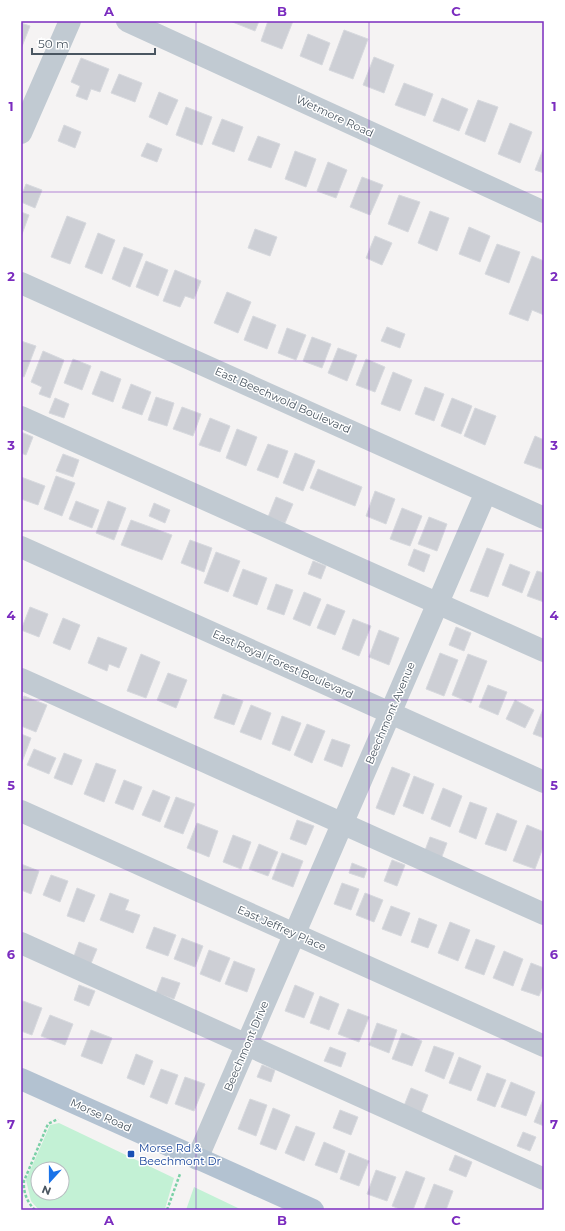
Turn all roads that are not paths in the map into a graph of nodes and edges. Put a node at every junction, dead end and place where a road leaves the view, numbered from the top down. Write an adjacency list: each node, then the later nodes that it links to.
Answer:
1 (70, 21): 3 (street)
2 (127, 21): 4 (street, Wetmore Road)
3 (21, 133)
4 (544, 212)
5 (21, 283): 7 (street, East Beechwold Boulevard)
6 (21, 417): 10 (street)
7 (486, 492): 8 (street, East Beechwold Boulevard); 10 (street, Beechmont Avenue)
8 (544, 518)
9 (21, 547): 13 (street, East Royal Forest Boulevard)
10 (438, 604): 11 (street); 13 (street, Beechmont Avenue)
11 (544, 651)
12 (21, 679): 16 (street)
13 (391, 713): 14 (street, East Royal Forest Boulevard); 16 (street, Beechmont Avenue)
14 (544, 782)
15 (21, 811): 18 (street, East Jeffrey Place)
16 (342, 824): 17 (street); 18 (street, Beechmont Avenue)
17 (544, 914)
18 (295, 934): 20 (street, Beechmont Drive); 21 (street, East Jeffrey Place)
19 (21, 943): 20 (street)
20 (247, 1044): 23 (street, Beechmont Drive); 24 (street)
21 (544, 1046)
22 (21, 1079): 23 (main road, Morse Road)
23 (197, 1159): 25 (main road, Morse Road)
24 (544, 1179)
25 (312, 1210)

